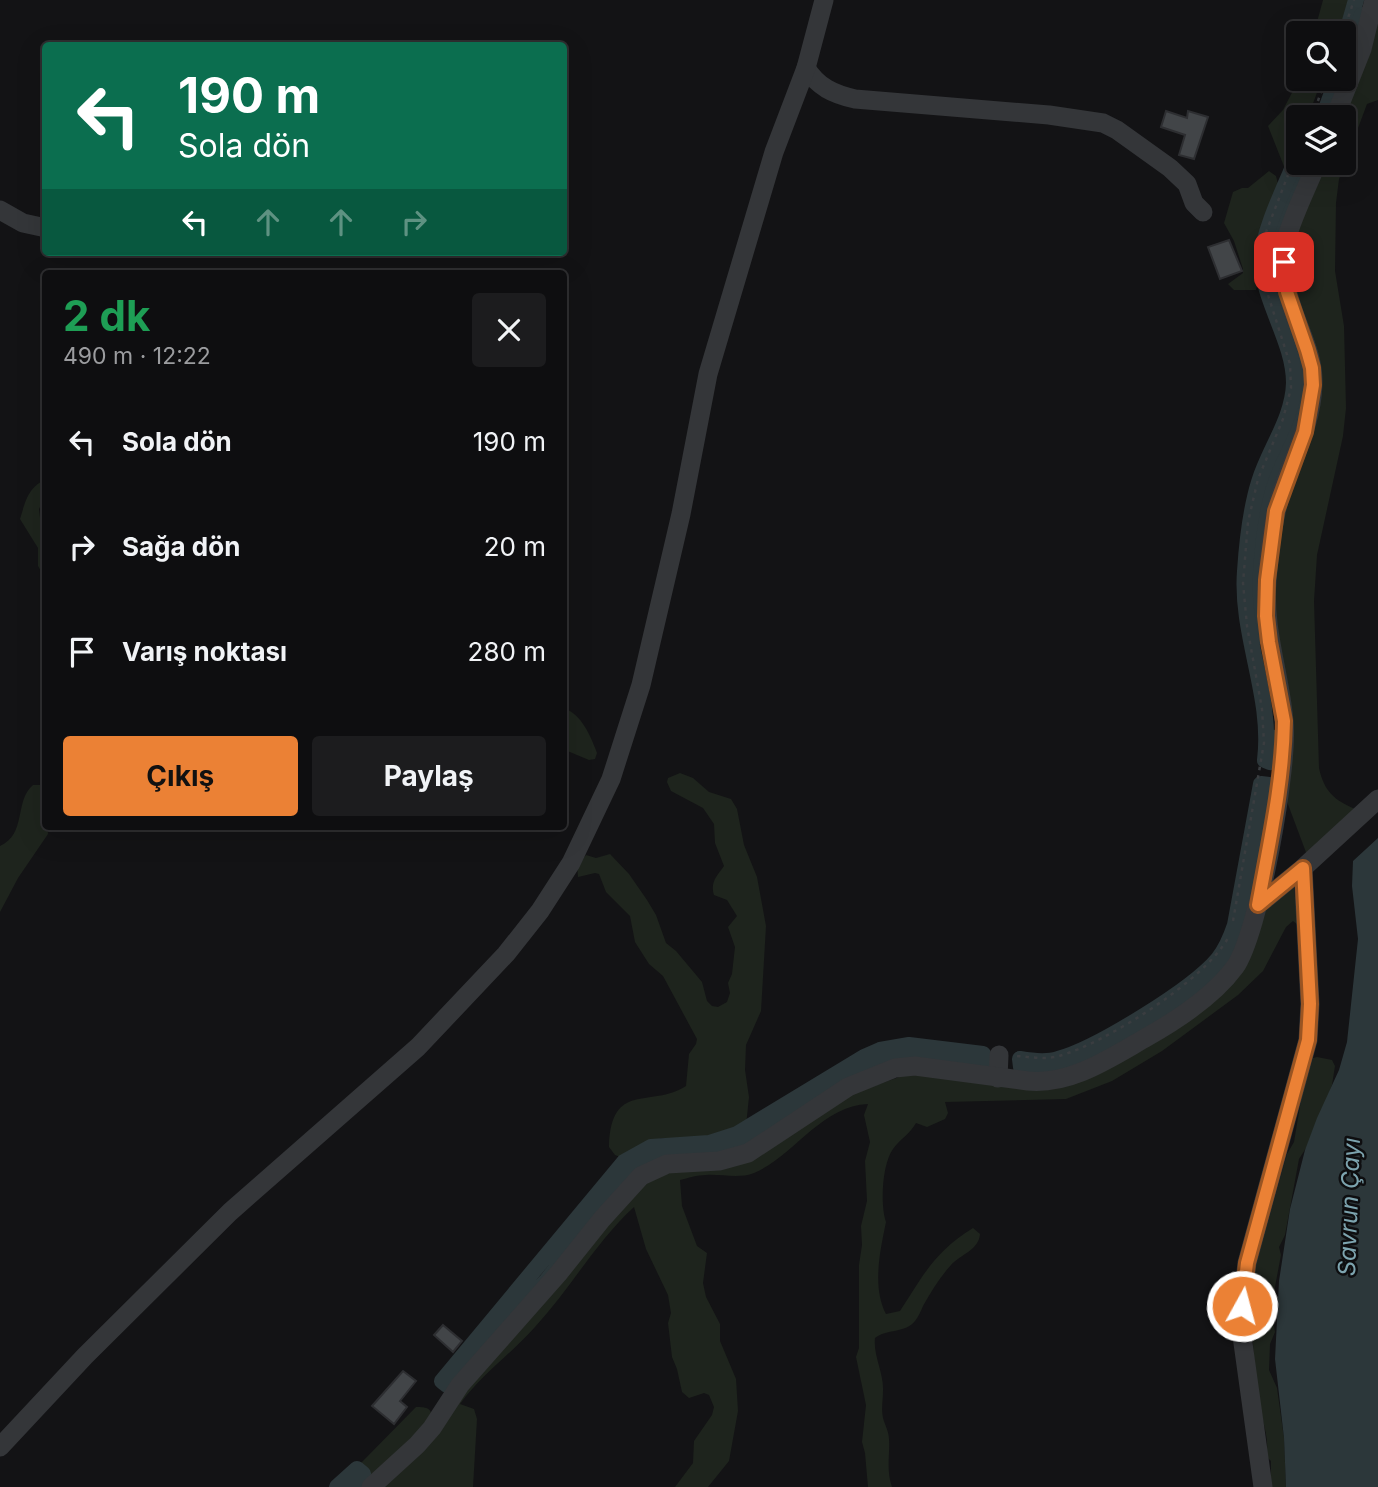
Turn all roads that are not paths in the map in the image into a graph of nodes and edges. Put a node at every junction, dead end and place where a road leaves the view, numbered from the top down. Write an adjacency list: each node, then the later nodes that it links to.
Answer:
1 (824, 0): 3 (street)
2 (1374, 0): 4 (street)
3 (806, 68): 7 (street); 14 (street)
4 (1340, 105)
5 (1312, 175): 11 (street)
6 (0, 210): 8 (street)
7 (1203, 212)
8 (42, 227)
9 (1378, 799): 10 (street)
10 (1303, 868): 11 (street); 16 (street)
11 (1258, 905): 13 (street)
12 (999, 1055): 13 (street)
13 (999, 1078): 15 (street)
14 (0, 1447)
15 (371, 1487)
16 (1263, 1487)

